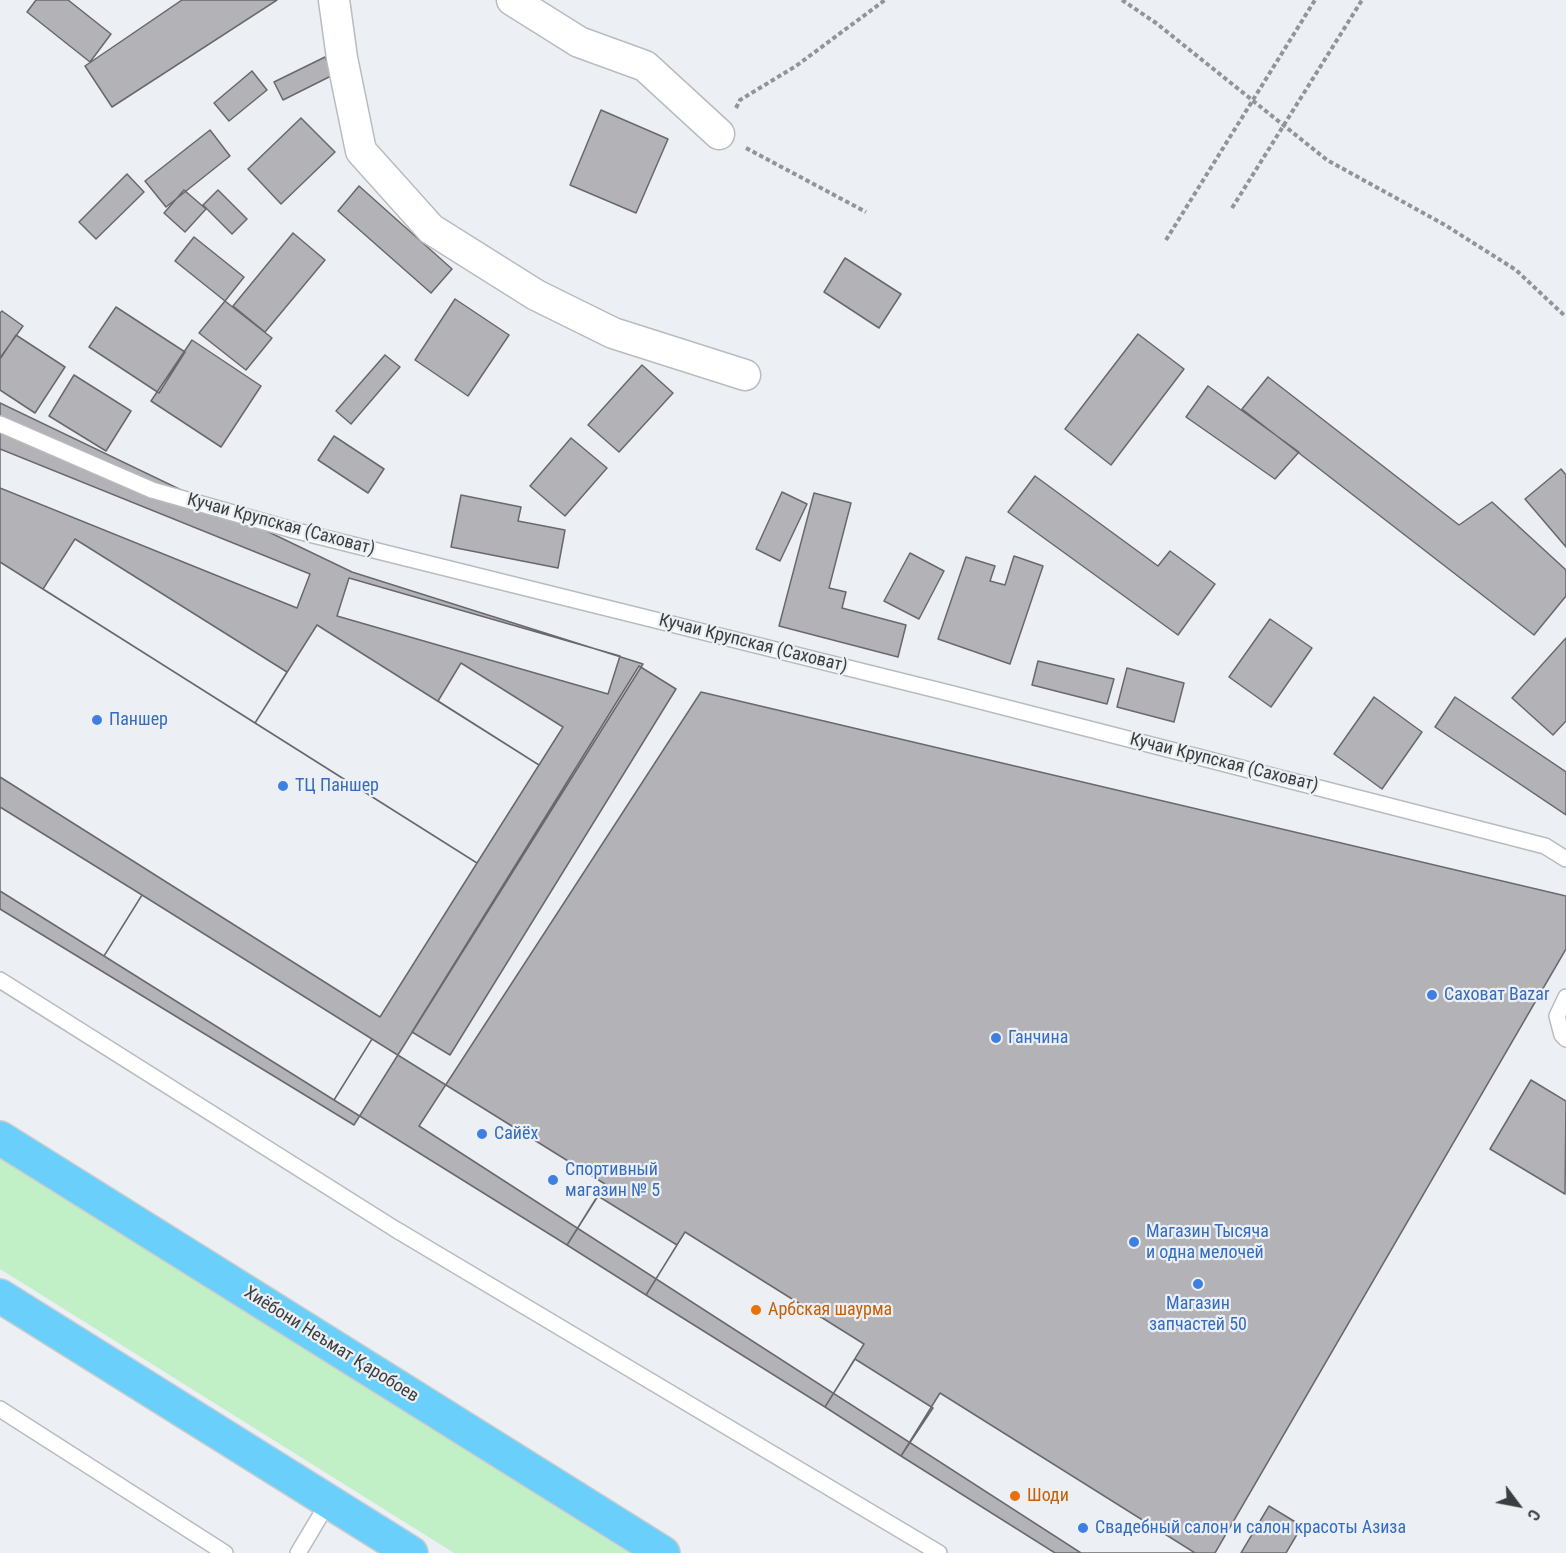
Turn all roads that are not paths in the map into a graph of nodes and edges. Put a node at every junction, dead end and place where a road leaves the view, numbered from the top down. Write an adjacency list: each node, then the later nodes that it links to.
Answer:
1 (334, 0): 4 (street)
2 (512, 0): 3 (street)
3 (719, 134)
4 (745, 375)
5 (0, 424): 6 (lane, Кучаи Крупская (Саховат))
6 (1566, 859)
7 (0, 980): 18 (lane)
8 (1566, 997): 9 (lane)
9 (1566, 1039)
10 (0, 1138): 17 (highway, Хиёбони Неъмат Қаробоев)
11 (0, 1296): 13 (highway)
12 (0, 1409): 14 (lane)
13 (329, 1501): 15 (lane); 16 (highway)
14 (225, 1553)
15 (298, 1553)
16 (411, 1553)
17 (663, 1553)
18 (939, 1553)

